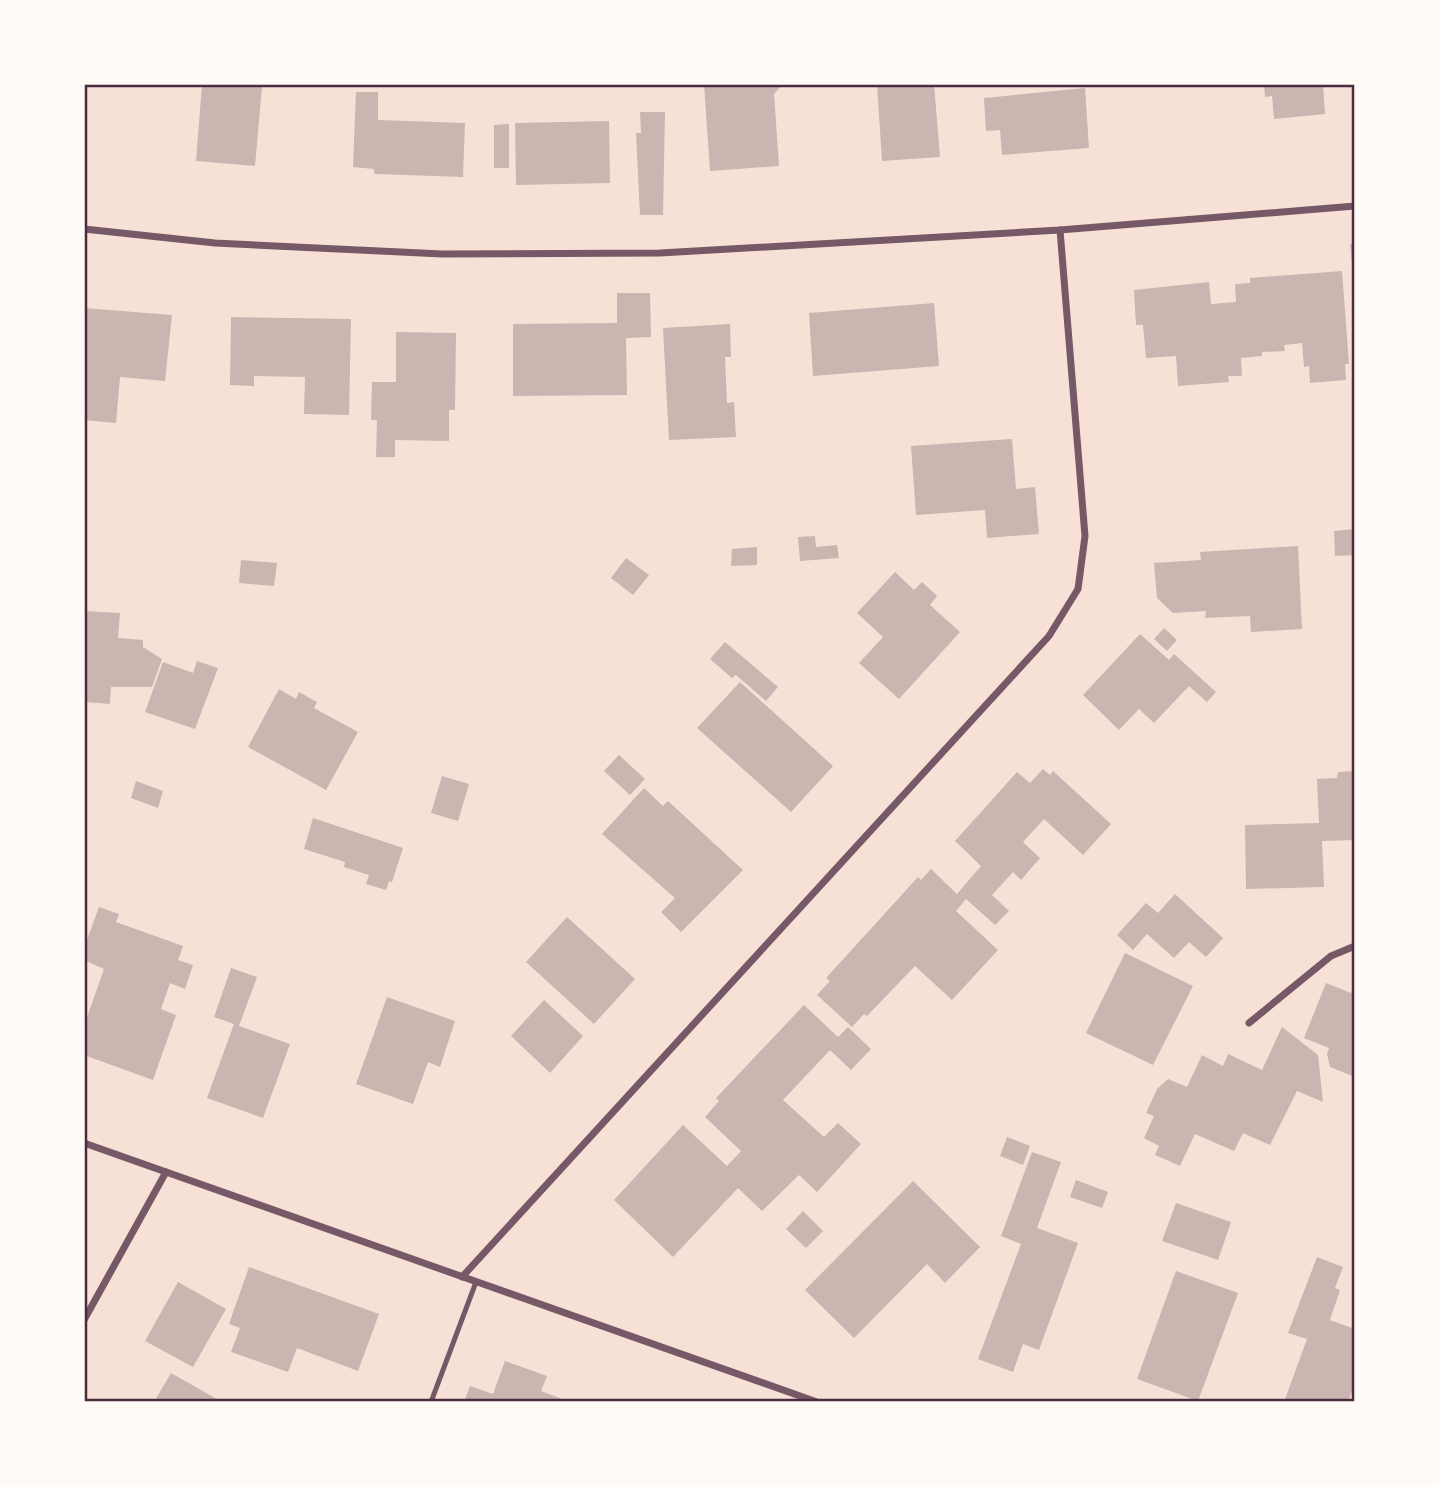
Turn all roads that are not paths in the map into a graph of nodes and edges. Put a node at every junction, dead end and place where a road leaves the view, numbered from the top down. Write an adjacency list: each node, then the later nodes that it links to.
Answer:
1 (1355, 206): 3 (street)
2 (84, 229): 3 (street)
3 (1060, 230): 8 (street)
4 (1355, 946): 5 (street)
5 (1250, 1023)
6 (84, 1143): 7 (street)
7 (166, 1172): 8 (street); 10 (street)
8 (462, 1277): 9 (street)
9 (476, 1282): 11 (street); 12 (lane)
10 (84, 1320)
11 (795, 1398): 13 (street)
12 (430, 1402)
13 (817, 1402)

